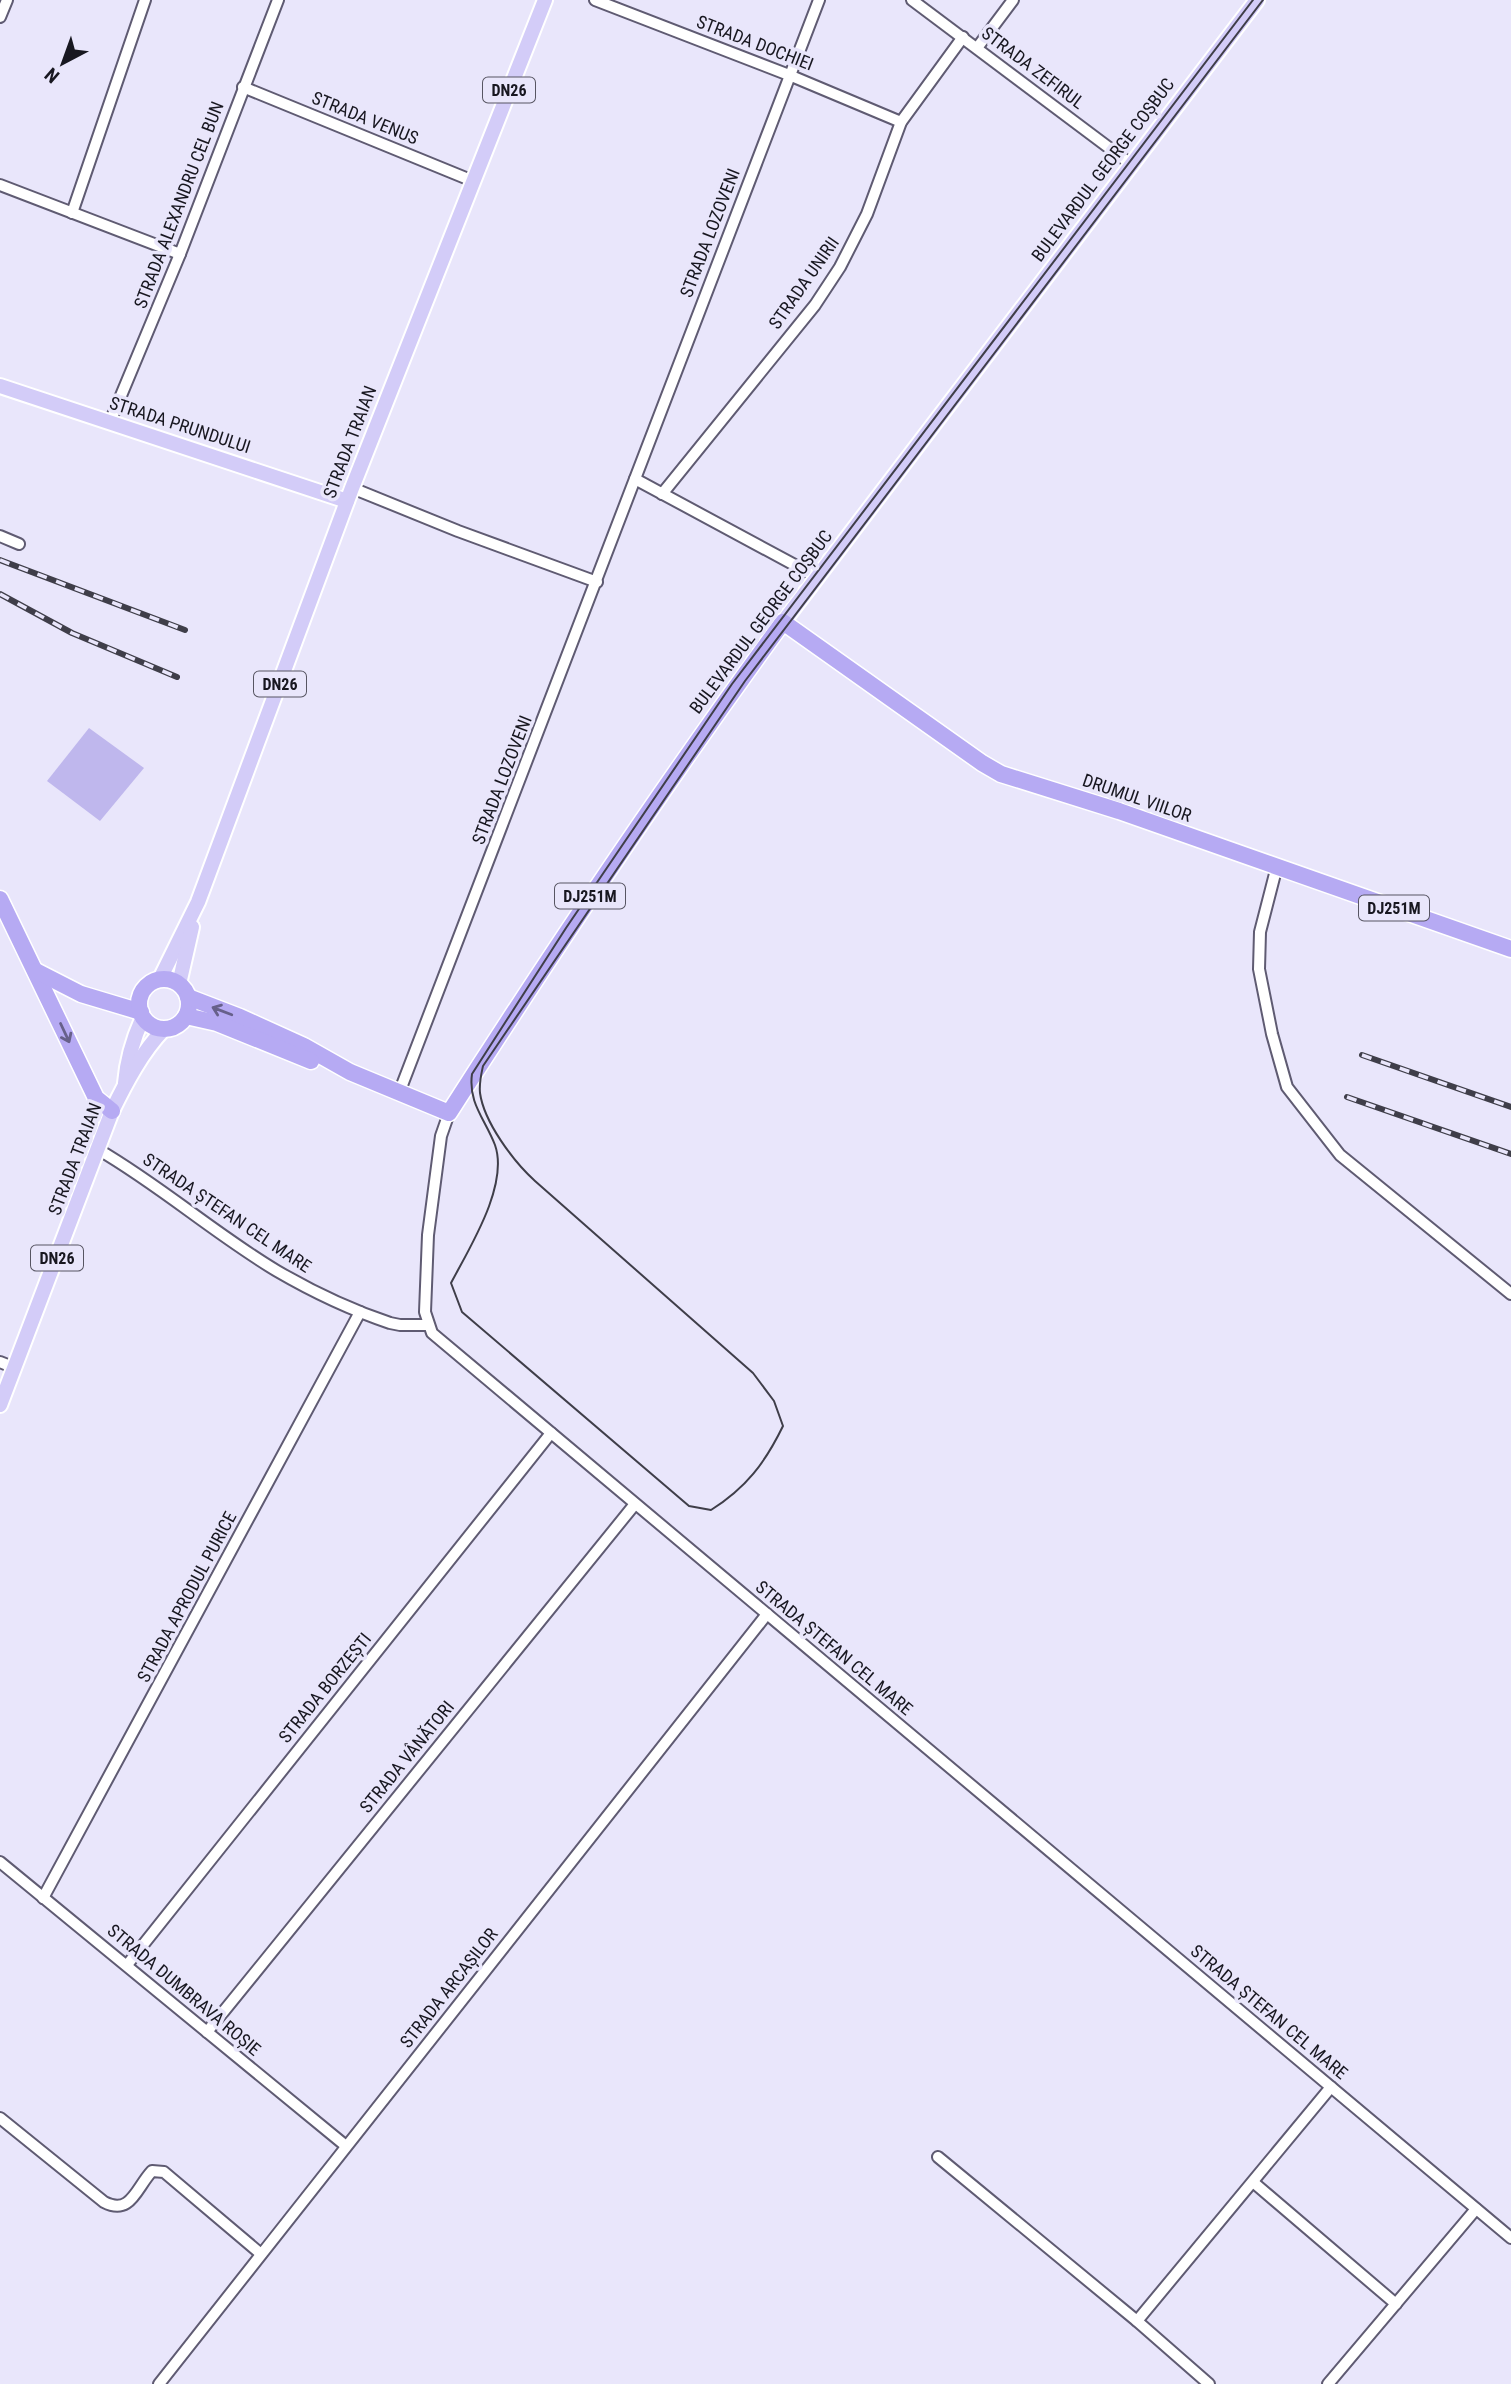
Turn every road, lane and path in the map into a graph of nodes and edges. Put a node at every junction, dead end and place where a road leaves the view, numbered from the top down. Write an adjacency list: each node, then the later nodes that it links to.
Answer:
1 (7, 0): 10 (street)
2 (145, 0): 19 (street)
3 (278, 0): 14 (street, STRADA ALEXANDRU CEL BUN)
4 (545, 0): 17 (main road, STRADA TRAIAN / DN26)
5 (595, 0): 13 (street, STRADA DOCHIEI)
6 (819, 0): 13 (street, STRADA LOZOVENI)
7 (912, 0): 11 (street, STRADA ZEFIRUL)
8 (1013, 0): 12 (street)
9 (1257, 0): 16 (main road, BULEVARDUL GEORGE COȘBUC)
10 (0, 17)
11 (963, 37): 12 (street, STRADA ZEFIRUL); 15 (street, STRADA UNIRII)
12 (976, 48): 16 (street, STRADA ZEFIRUL)
13 (789, 75): 15 (street, STRADA DOCHIEI); 23 (street, STRADA LOZOVENI)
14 (243, 87): 17 (street, STRADA VENUS); 20 (street, STRADA ALEXANDRU CEL BUN)
15 (901, 122): 24 (street, STRADA UNIRII)
16 (1132, 165): 28 (main road, BULEVARDUL GEORGE COȘBUC)
17 (473, 181): 25 (main road, STRADA TRAIAN / DN26)
18 (0, 185): 19 (street)
19 (72, 212): 20 (street)
20 (180, 254): 22 (street, STRADA ALEXANDRU CEL BUN)
21 (0, 386): 22 (main road, STRADA PRUNDULUI)
22 (110, 422): 25 (main road, STRADA PRUNDULUI)
23 (635, 479): 24 (street); 29 (street, STRADA LOZOVENI)
24 (662, 494): 28 (street)
25 (350, 495): 29 (street, STRADA PRUNDULUI); 32 (main road, STRADA TRAIAN / DN26)
26 (0, 536): 27 (street)
27 (19, 544)
28 (817, 577): 30 (main road, BULEVARDUL GEORGE COȘBUC)
29 (597, 582): 45 (street, STRADA LOZOVENI)
30 (783, 622): 31 (highway, DRUMUL VIILOR / DJ251M); 47 (highway, BULEVARDUL GEORGE COȘBUC / DJ251M)
31 (1277, 866): 34 (highway, DRUMUL VIILOR / DJ251M); 49 (street)
32 (198, 902): 36 (main road, STRADA TRAIAN / DN26); 37 (main road, STRADA TRAIAN / DN26)
33 (2, 906): 35 (highway)
34 (1511, 949)
35 (36, 971): 39 (highway); 46 (highway, one-way to 46)
36 (160, 979): 37 (highway); 38 (highway, DN26)
37 (183, 991): 41 (highway, DN26); 43 (highway, one-way to 37)
38 (141, 993): 39 (highway); 40 (highway, DN26)
39 (114, 1003): 40 (highway)
40 (142, 1015): 42 (highway); 44 (main road, STRADA TRAIAN / DN26)
41 (186, 1016): 42 (highway, DN26); 43 (highway)
42 (164, 1029): 44 (main road, STRADA TRAIAN / DN26)
43 (350, 1072): 45 (highway)
44 (125, 1083): 46 (main road, STRADA TRAIAN / DN26)
45 (399, 1093): 47 (highway)
46 (112, 1111): 48 (main road, STRADA TRAIAN / DN26)
47 (449, 1112): 51 (street, BULEVARDUL GEORGE COȘBUC)
48 (99, 1150): 50 (street, STRADA ȘTEFAN CEL MARE); 53 (main road, STRADA TRAIAN / DN26)
49 (1511, 1294)
50 (360, 1312): 51 (street, STRADA ȘTEFAN CEL MARE); 59 (street, STRADA APRODUL PURICE)
51 (428, 1325): 55 (street, STRADA ȘTEFAN CEL MARE)
52 (0, 1362): 53 (street)
53 (15, 1368): 54 (main road, STRADA TRAIAN / DN26)
54 (0, 1405)
55 (551, 1433): 56 (street, STRADA ȘTEFAN CEL MARE); 60 (street, STRADA BORZEȘTI)
56 (635, 1504): 57 (street, STRADA ȘTEFAN CEL MARE); 61 (street, STRADA VÂNĂTORI)
57 (767, 1614): 62 (street, STRADA ȘTEFAN CEL MARE); 64 (street, STRADA ARCAȘILOR)
58 (0, 1862): 59 (street, STRADA DUMBRAVA ROȘIE)
59 (43, 1898): 60 (street, STRADA DUMBRAVA ROȘIE)
60 (127, 1965): 61 (street, STRADA DUMBRAVA ROȘIE)
61 (207, 2032): 64 (street, STRADA DUMBRAVA ROȘIE)
62 (1331, 2087): 66 (street); 67 (street, STRADA ȘTEFAN CEL MARE)
63 (0, 2118): 69 (street)
64 (346, 2146): 69 (street, STRADA ARCAȘILOR)
65 (939, 2157): 71 (street)
66 (1252, 2182): 70 (street); 71 (street)
67 (1476, 2209): 68 (street, STRADA ȘTEFAN CEL MARE); 70 (street)
68 (1511, 2238)
69 (261, 2254): 72 (street, STRADA ARCAȘILOR)
70 (1396, 2304): 74 (street)
71 (1137, 2321): 73 (street)
72 (159, 2384)
73 (1209, 2384)
74 (1328, 2384)

